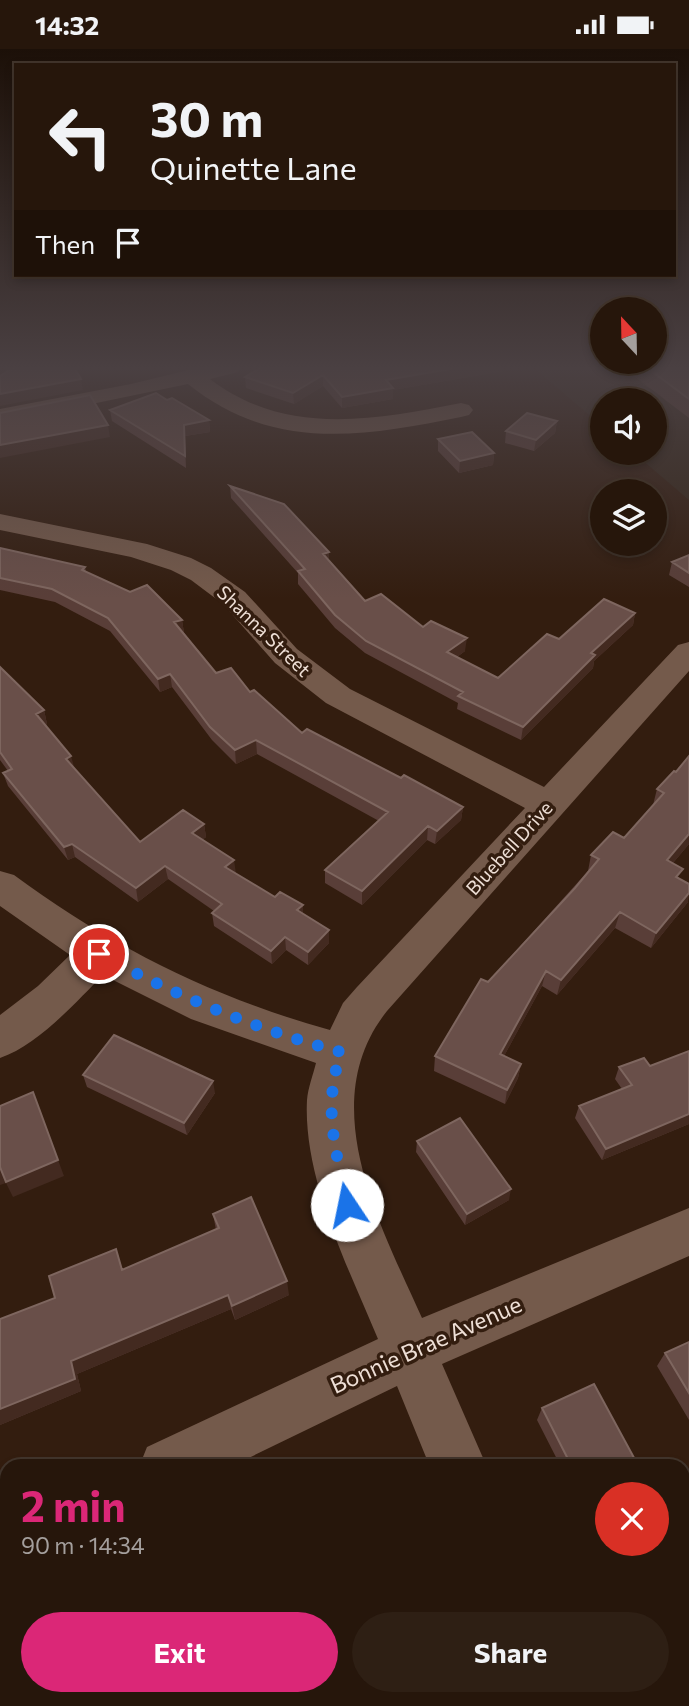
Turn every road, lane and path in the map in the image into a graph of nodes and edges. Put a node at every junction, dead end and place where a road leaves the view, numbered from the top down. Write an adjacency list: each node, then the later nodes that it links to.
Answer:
1 (0, 522): 3 (street, Shanna Street)
2 (689, 652): 3 (street, Bluebell Drive)
3 (549, 805): 7 (street, Bluebell Drive)
4 (0, 885): 5 (street)
5 (99, 954): 6 (street); 7 (street)
6 (0, 1040)
7 (341, 1052): 9 (street, Bluebell Drive)
8 (689, 1232): 9 (street, Bonnie Brae Avenue)
9 (410, 1351): 10 (street, Bonnie Brae Avenue); 11 (street, Bluebell Drive)
10 (184, 1459)
11 (456, 1459)

